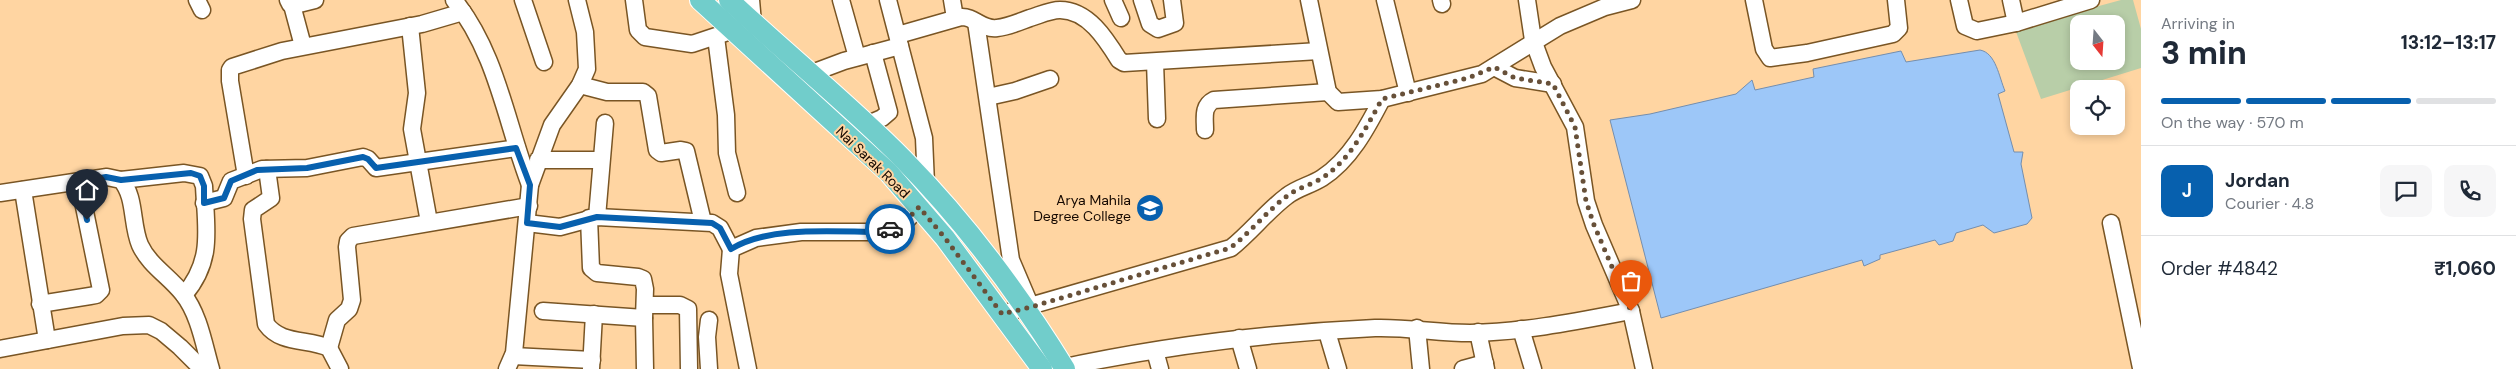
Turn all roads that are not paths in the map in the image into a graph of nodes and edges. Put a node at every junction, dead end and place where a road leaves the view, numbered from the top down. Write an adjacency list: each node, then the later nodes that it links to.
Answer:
1 (315, 0): 23 (street)
2 (523, 0): 39 (street)
3 (577, 0): 45 (street)
4 (634, 0): 32 (street)
5 (700, 0): 32 (main road, Nai Sarak Road)
6 (729, 0): 29 (main road, Nai Sarak Road)
7 (751, 0): 29 (street)
8 (840, 0): 38 (street)
9 (888, 0): 33 (street)
10 (952, 0): 26 (street)
11 (1113, 0): 27 (street)
12 (1142, 0): 13 (street)
13 (1172, 0)
14 (1309, 0): 36 (street)
15 (1385, 0): 47 (street)
16 (1527, 0): 34 (street)
17 (1632, 0): 34 (street)
18 (1754, 0): 19 (street)
19 (1896, 0)
20 (1959, 0): 30 (street)
21 (2010, 0): 30 (street)
22 (2091, 0): 30 (street)
23 (290, 3): 35 (street)
24 (1064, 5): 28 (street); 40 (street)
25 (458, 6): 31 (street); 55 (street)
26 (955, 18): 28 (street); 33 (street)
27 (1121, 18)
28 (976, 22): 48 (street)
29 (753, 23): 42 (main road, Nai Sarak Road)
30 (2016, 23)
31 (410, 26): 35 (street); 58 (street)
32 (724, 33): 54 (main road, Nai Sarak Road); 67 (street)
33 (899, 40): 37 (street); 63 (street)
34 (1533, 40): 41 (street); 44 (street)
35 (303, 46): 60 (street)
36 (1318, 51): 40 (street); 46 (street)
37 (873, 53): 38 (street); 52 (street)
38 (857, 57): 42 (street)
39 (544, 62)
40 (1155, 62): 50 (street)
41 (1494, 67): 44 (street); 47 (street)
42 (812, 74): 52 (main road, Nai Sarak Road)
43 (1050, 79): 48 (street)
44 (1553, 84): 84 (street)
45 (580, 85): 56 (street); 73 (street)
46 (1328, 92): 49 (street); 53 (street)
47 (1408, 93): 49 (street)
48 (988, 97): 81 (street)
49 (1382, 99): 81 (street)
50 (1157, 118)
51 (604, 124): 57 (street)
52 (866, 124): 54 (street); 63 (main road, Nai Sarak Road)
53 (1205, 130)
54 (845, 134): 70 (main road, Nai Sarak Road)
55 (516, 148): 58 (street); 64 (street)
56 (538, 160): 57 (street); 64 (street)
57 (602, 160): 71 (street)
58 (417, 162): 59 (street); 72 (street)
59 (267, 169): 60 (street); 94 (street)
60 (246, 176): 68 (street)
61 (121, 180): 62 (street); 68 (street); 79 (street)
62 (79, 182): 65 (street); 80 (street)
63 (926, 184): 76 (main road, Nai Sarak Road)
64 (530, 185): 69 (street)
65 (23, 190): 66 (street); 80 (street)
66 (0, 192)
67 (738, 193)
68 (204, 203): 79 (street)
69 (529, 206): 72 (street); 74 (street)
70 (919, 207): 77 (street); 78 (main road, Nai Sarak Road)
71 (593, 217): 73 (street); 74 (street); 83 (street)
72 (429, 222): 94 (street)
73 (703, 222): 77 (street)
74 (527, 223): 97 (street)
75 (2111, 223): 102 (street)
76 (977, 246): 78 (main road); 81 (main road, Nai Sarak Road)
77 (731, 249): 109 (street)
78 (961, 258): 86 (main road, Nai Sarak Road)
79 (184, 295): 104 (street)
80 (40, 304): 93 (street)
81 (1028, 308): 86 (street); 101 (main road, Nai Sarak Road)
82 (543, 311): 85 (street)
83 (645, 311): 85 (street); 106 (street); 107 (street)
84 (1631, 311): 89 (street); 117 (street)
85 (594, 314): 99 (street)
86 (1002, 314): 110 (main road, Nai Sarak Road)
87 (708, 320): 108 (street)
88 (1417, 328): 90 (street); 91 (street); 114 (street)
89 (1521, 329): 91 (street); 116 (street)
90 (1327, 332): 92 (street); 113 (street)
91 (1478, 332): 100 (street)
92 (1239, 338): 96 (street); 112 (street)
93 (47, 340): 95 (street); 103 (street)
94 (329, 348): 105 (street)
95 (0, 349)
96 (1155, 351): 101 (street); 111 (street)
97 (510, 362): 98 (street)
98 (529, 363): 99 (street)
99 (592, 364)
100 (1486, 366): 115 (street)
101 (1062, 368)
102 (2141, 368)
103 (202, 369)
104 (211, 369)
105 (340, 369)
106 (645, 369)
107 (689, 369)
108 (710, 369)
109 (748, 369)
110 (1042, 369)
111 (1160, 369)
112 (1248, 369)
113 (1338, 369)
114 (1421, 369)
115 (1463, 369)
116 (1533, 369)
117 (1644, 369)

